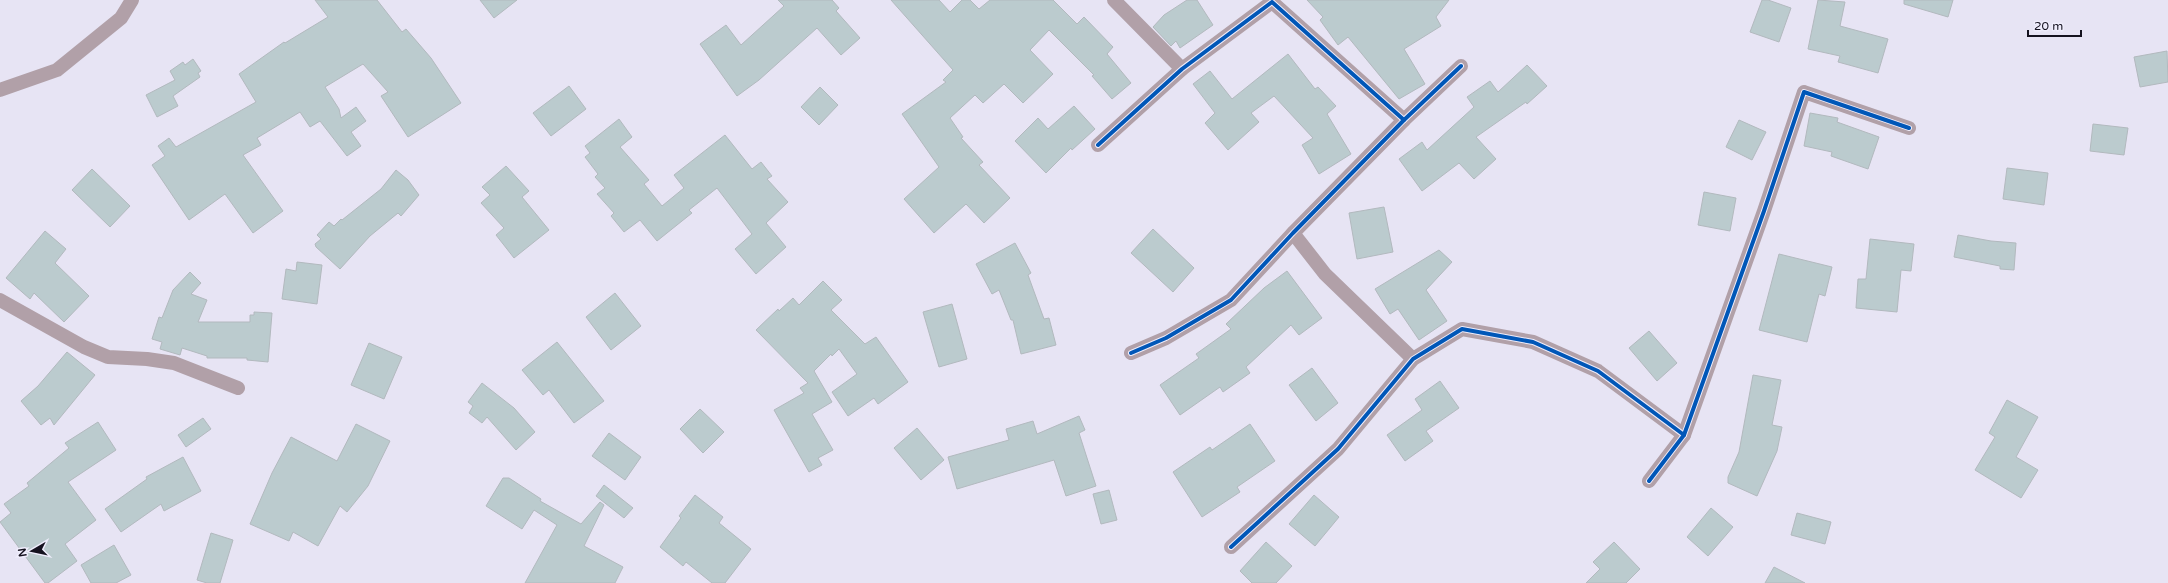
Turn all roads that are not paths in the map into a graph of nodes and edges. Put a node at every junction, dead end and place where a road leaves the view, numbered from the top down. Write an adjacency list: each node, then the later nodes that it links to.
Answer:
1 (132, 0): 5 (street)
2 (1114, 0): 4 (street)
3 (1461, 66): 6 (street)
4 (1182, 69): 6 (street); 8 (street)
5 (0, 90)
6 (1404, 120): 9 (street)
7 (1909, 128): 14 (street)
8 (1098, 145)
9 (1293, 233): 11 (street); 12 (street)
10 (0, 300): 13 (street)
11 (1131, 353)
12 (1413, 359): 14 (street); 16 (street)
13 (238, 388)
14 (1684, 435): 15 (street)
15 (1649, 481)
16 (1232, 547)

